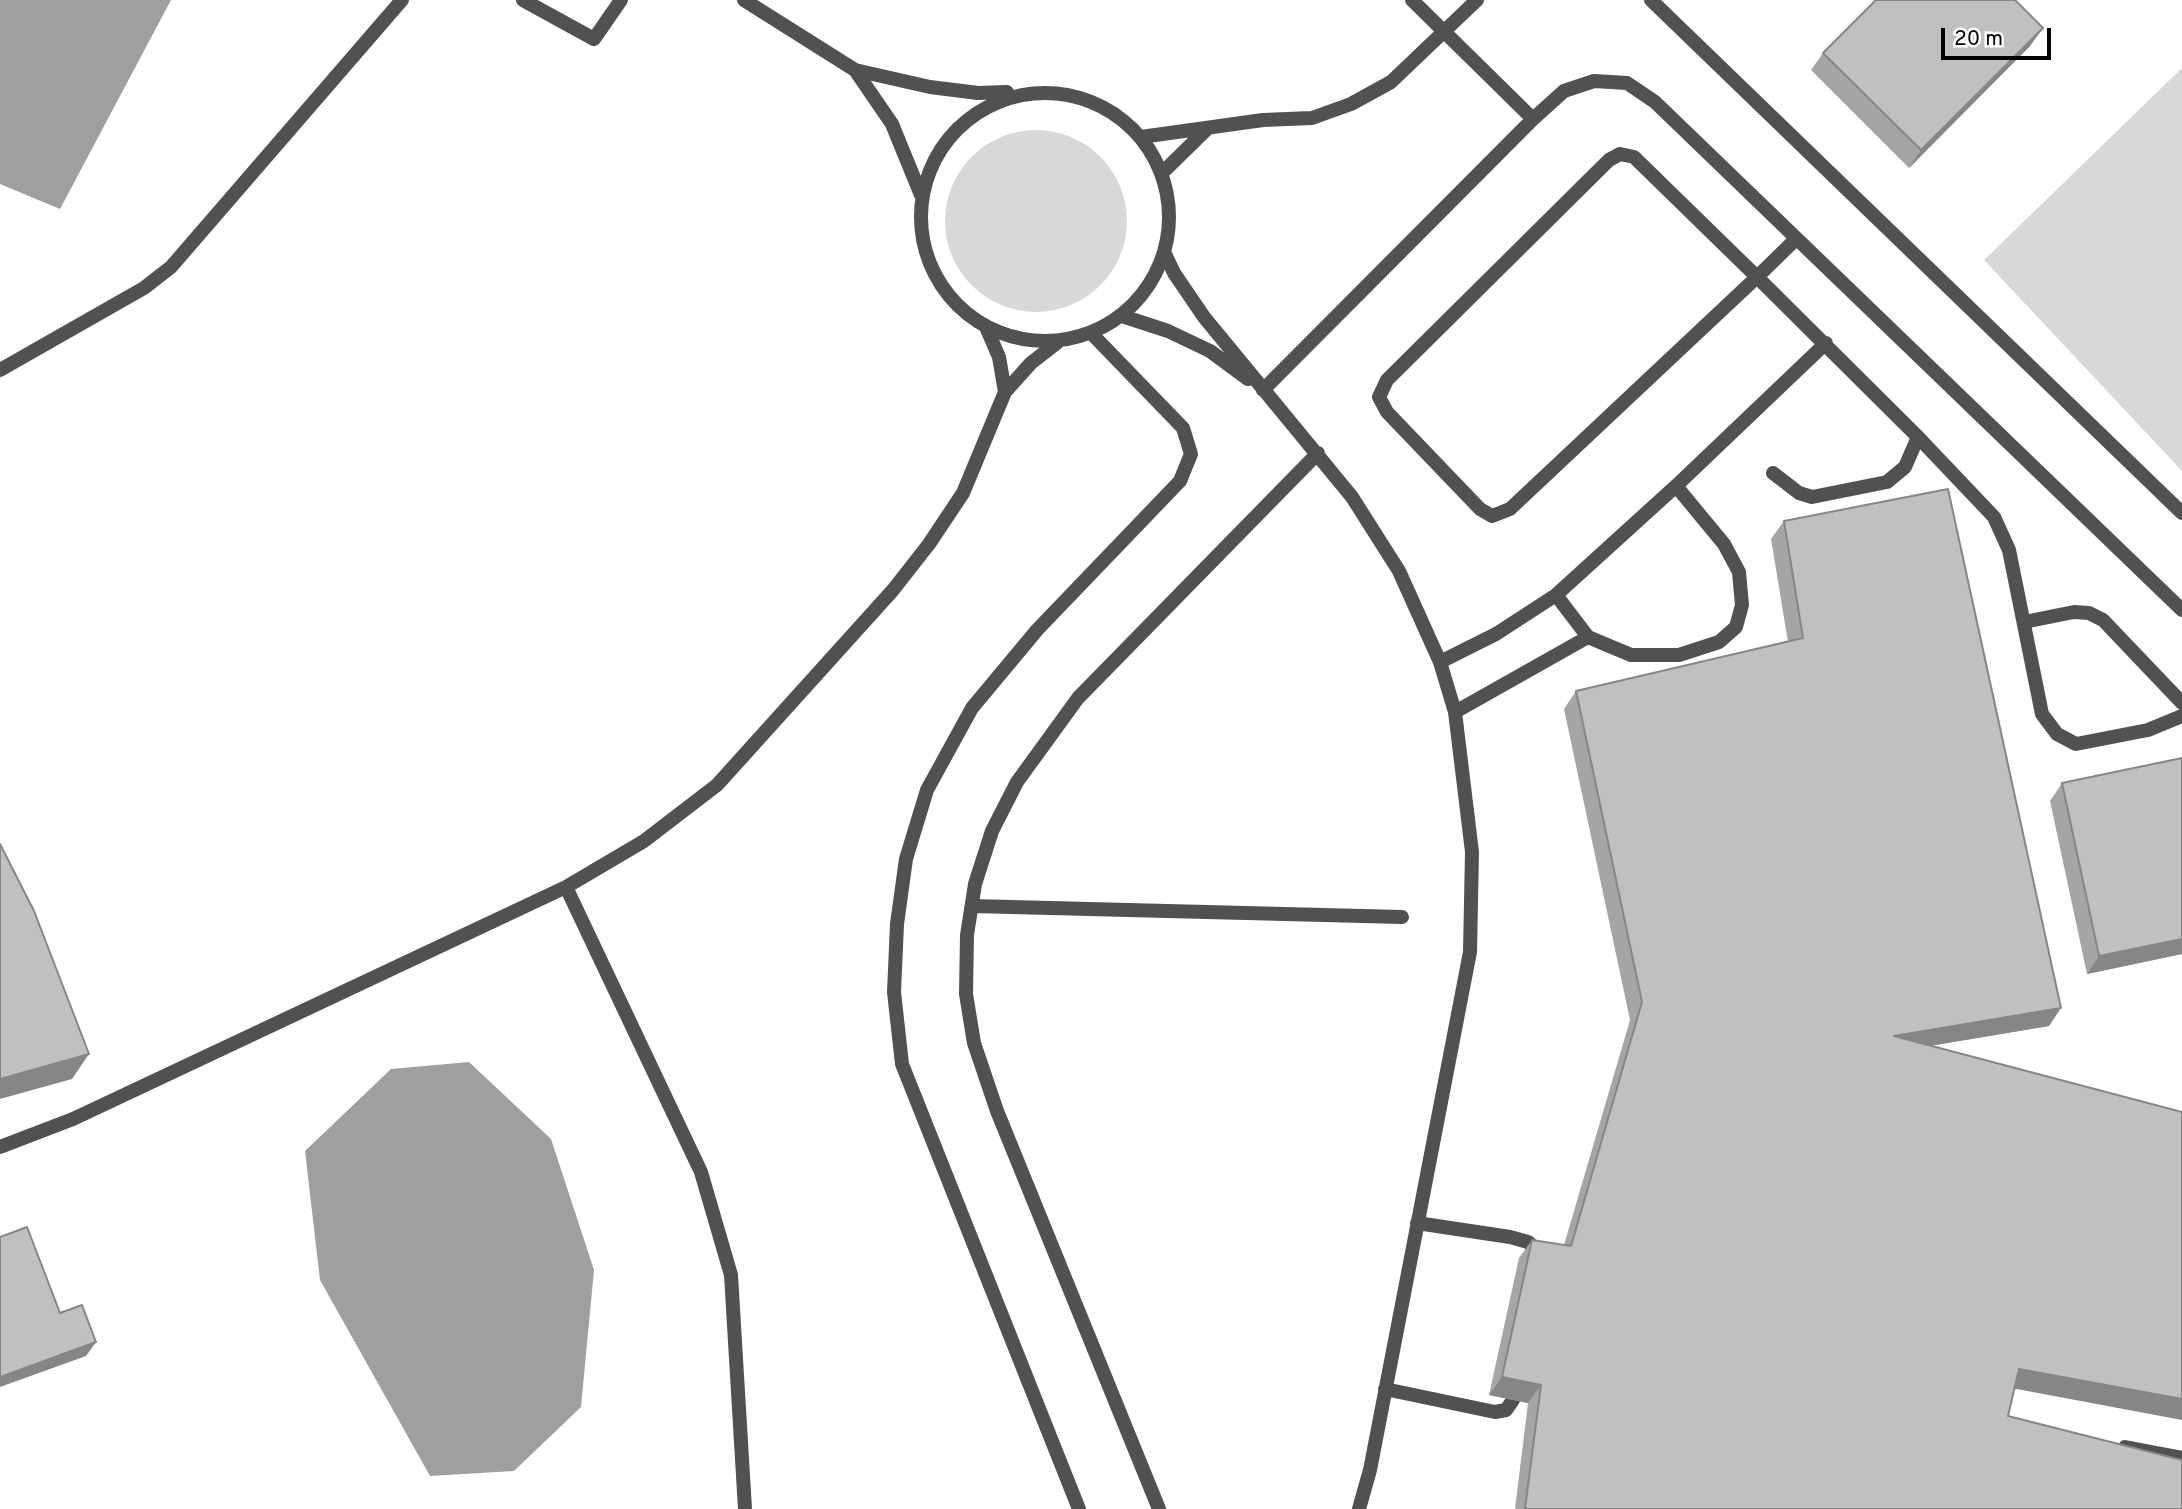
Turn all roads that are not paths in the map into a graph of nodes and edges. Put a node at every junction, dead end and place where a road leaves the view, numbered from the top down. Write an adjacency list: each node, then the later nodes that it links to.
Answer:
1 (402, 0): 24 (street)
2 (523, 0): 3 (street)
3 (621, 0)
4 (744, 0): 9 (street)
5 (1412, 0): 8 (street)
6 (1477, 0): 8 (street)
7 (1651, 0): 31 (street)
8 (1446, 32): 11 (street); 12 (street)
9 (855, 70): 10 (street); 15 (street)
10 (1030, 92): 13 (street); 15 (street)
11 (1533, 119): 16 (street); 25 (street)
12 (1210, 127): 13 (street); 14 (street)
13 (1141, 137): 14 (street)
14 (1162, 173): 17 (street)
15 (921, 195): 20 (street)
16 (1796, 239): 18 (street); 33 (street)
17 (1165, 254): 19 (street); 25 (street)
18 (1758, 277): 18 (street); 23 (street)
19 (1122, 316): 21 (street); 25 (street)
20 (986, 327): 22 (street); 26 (street)
21 (1091, 333): 22 (street); 51 (street)
22 (1058, 342): 26 (street)
23 (1826, 343): 27 (street); 30 (street)
24 (0, 370)
25 (1263, 390): 28 (street)
26 (1005, 392): 40 (street)
27 (1918, 437): 29 (street); 34 (street)
28 (1318, 453): 36 (street); 41 (street)
29 (1773, 473)
30 (1676, 486): 32 (street); 35 (street)
31 (2182, 513)
32 (1556, 596): 35 (street); 36 (street)
33 (2182, 610)
34 (2024, 622): 37 (street); 39 (street)
35 (1588, 637): 38 (street)
36 (1440, 662): 38 (street)
37 (2182, 703)
38 (1455, 712): 44 (street)
39 (2182, 716)
40 (566, 887): 43 (street); 50 (street)
41 (972, 906): 42 (street); 52 (street)
42 (1402, 918)
43 (0, 1147)
44 (1418, 1223): 45 (street); 46 (street)
45 (1545, 1262)
46 (1385, 1389): 47 (street); 53 (street)
47 (1513, 1400)
48 (2116, 1445): 49 (street)
49 (2182, 1458)
50 (745, 1509)
51 (1079, 1509)
52 (1159, 1509)
53 (1359, 1509)

